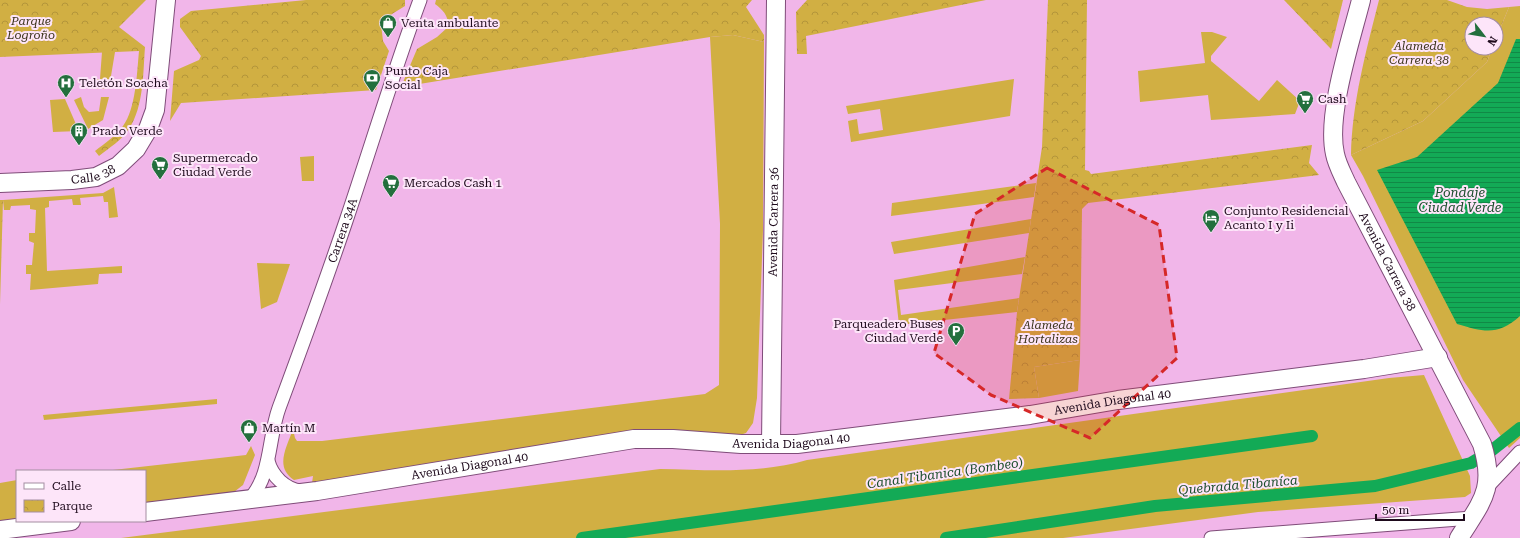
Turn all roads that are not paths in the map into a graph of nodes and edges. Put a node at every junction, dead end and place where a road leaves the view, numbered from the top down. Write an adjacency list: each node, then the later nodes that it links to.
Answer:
1 (420, 0): 9 (street, Carrera 34A)
2 (776, 0): 7 (main road, Avenida Carrera 36)
3 (1361, 0): 6 (main road, Avenida Carrera 38)
4 (168, 3): 5 (main road, Calle 38)
5 (0, 183)
6 (1438, 357): 7 (main road, Avenida Diagonal 40); 10 (main road, Avenida Carrera 38)
7 (772, 444): 11 (main road, Avenida Diagonal 40)
8 (1520, 452): 10 (street)
9 (268, 461): 11 (street); 12 (street, Carrera 34A)
10 (1487, 487): 14 (main road, Avenida Carrera 38)
11 (310, 492): 12 (main road, Avenida Diagonal 40)
12 (250, 500): 13 (main road, Avenida Diagonal 40)
13 (146, 512)
14 (1472, 518): 17 (street); 18 (main road, Avenida Carrera 38)
15 (63, 522): 16 (main road)
16 (0, 530)
17 (1211, 538)
18 (1459, 538)

